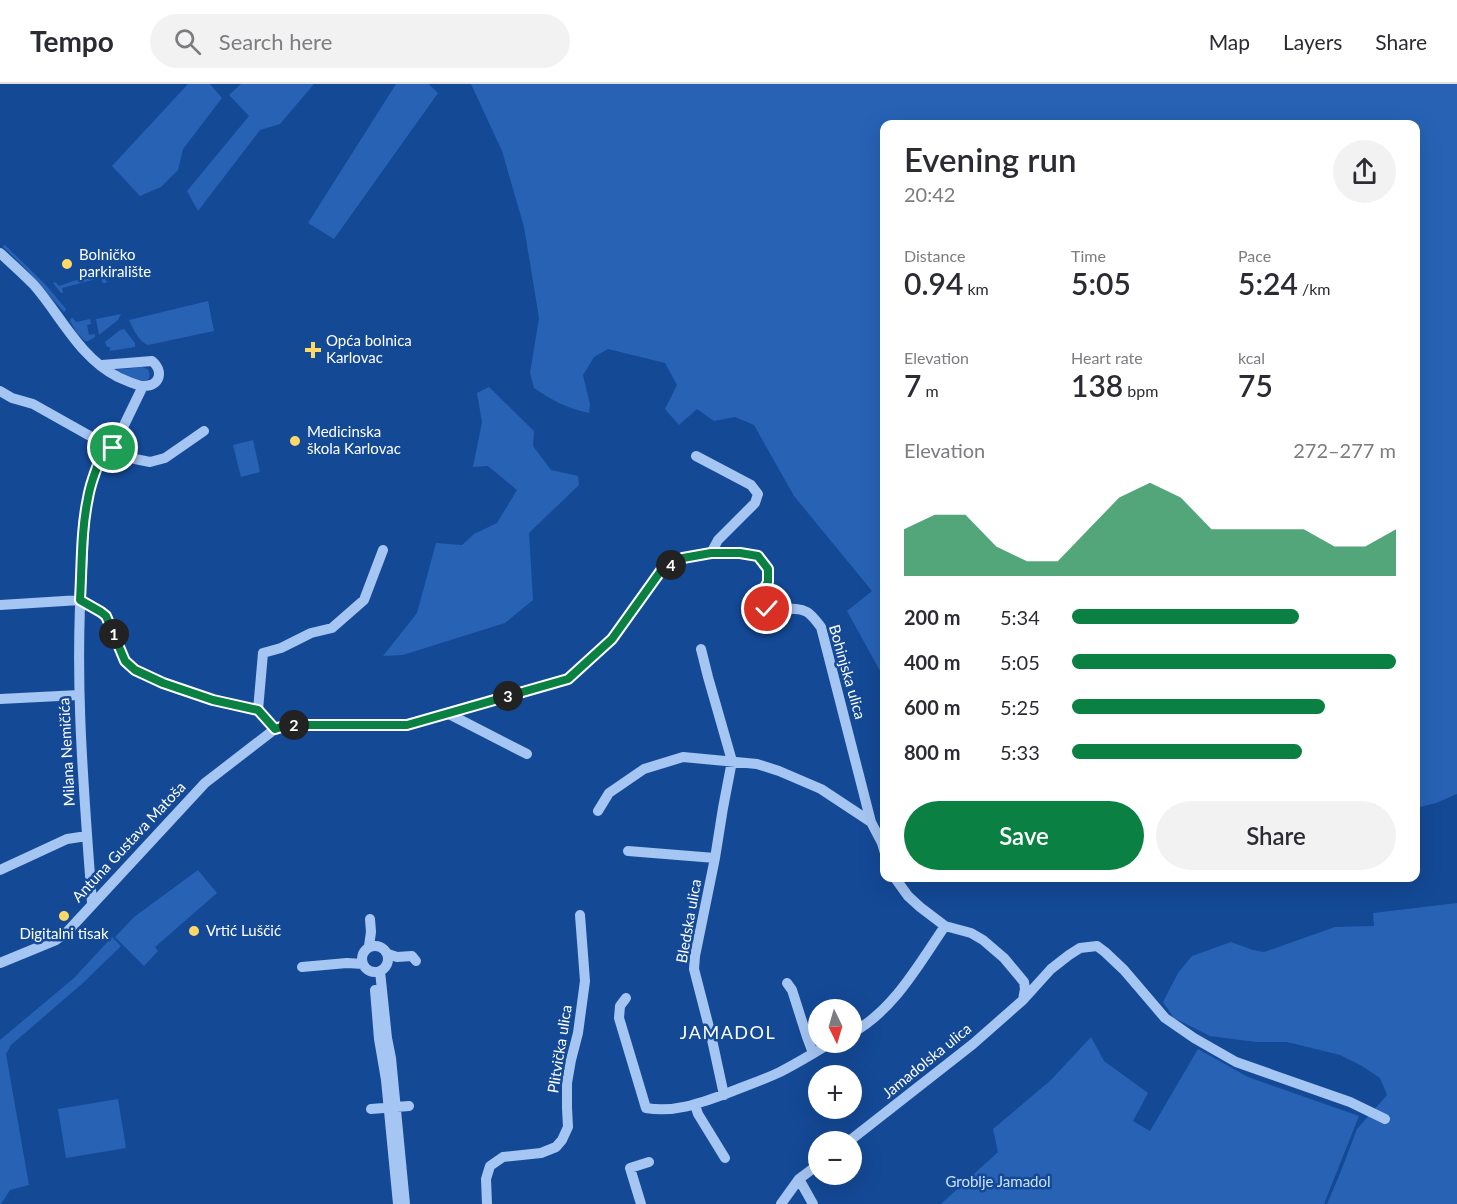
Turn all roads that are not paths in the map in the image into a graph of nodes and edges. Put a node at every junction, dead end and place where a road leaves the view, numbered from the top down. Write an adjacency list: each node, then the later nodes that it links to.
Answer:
1 (0, 253): 2 (street)
2 (102, 365): 3 (street); 3 (street, Milana Nemičića)
3 (143, 386): 6 (street, Milana Nemičića)
4 (0, 391): 6 (street)
5 (204, 431): 6 (street)
6 (110, 447): 10 (street, Milana Nemičića)
7 (696, 456): 9 (street)
8 (383, 550): 15 (street)
9 (711, 553): 16 (street); 21 (street, Bohinjska ulica)
10 (80, 600): 11 (street); 13 (street, Milana Nemičića); 15 (street)
11 (0, 605)
12 (701, 649): 19 (street, Bledska ulica)
13 (79, 695): 14 (street); 22 (street, Milana Nemičića)
14 (0, 699)
15 (258, 710): 17 (street)
16 (447, 713): 17 (street); 18 (street)
17 (275, 729): 28 (street, Antuna Gustava Matoša)
18 (527, 754)
19 (732, 761): 20 (street); 21 (street); 25 (street, Bledska ulica)
20 (598, 811)
21 (871, 822): 23 (street, Bohinjska ulica)
22 (87, 836): 26 (street); 28 (street, Milana Nemičića)
23 (880, 839)
24 (628, 851): 25 (street, Bledska ulica)
25 (715, 858): 45 (street, Bledska ulica)
26 (0, 870)
27 (898, 882): 31 (street)
28 (92, 903): 36 (street, Antuna Gustava Matoša)
29 (580, 915): 58 (street, Plitvička ulica)
30 (370, 919): 32 (street)
31 (945, 926): 41 (street); 42 (street)
32 (373, 946): 33 (street); 34 (street)
33 (391, 957): 35 (street); 38 (street)
34 (362, 960): 37 (street); 38 (street)
35 (416, 961)
36 (0, 963)
37 (302, 967)
38 (377, 971): 48 (street)
39 (787, 983): 43 (street)
40 (626, 998): 47 (street)
41 (1023, 1000): 50 (street, Jamadolska ulica); 51 (street, Jamadolska ulica)
42 (862, 1026)
43 (808, 1040)
44 (813, 1053): 45 (street)
45 (724, 1095): 47 (street)
46 (409, 1106): 48 (street)
47 (695, 1106): 52 (street)
48 (392, 1107): 49 (street); 56 (street); 57 (street)
49 (371, 1109)
50 (1385, 1119)
51 (862, 1131)
52 (725, 1158)
53 (649, 1162): 59 (street)
54 (808, 1172): 55 (street)
55 (799, 1179): 60 (street); 61 (street)
56 (398, 1204)
57 (405, 1204)
58 (487, 1204)
59 (641, 1204)
60 (781, 1204)
61 (813, 1204)

